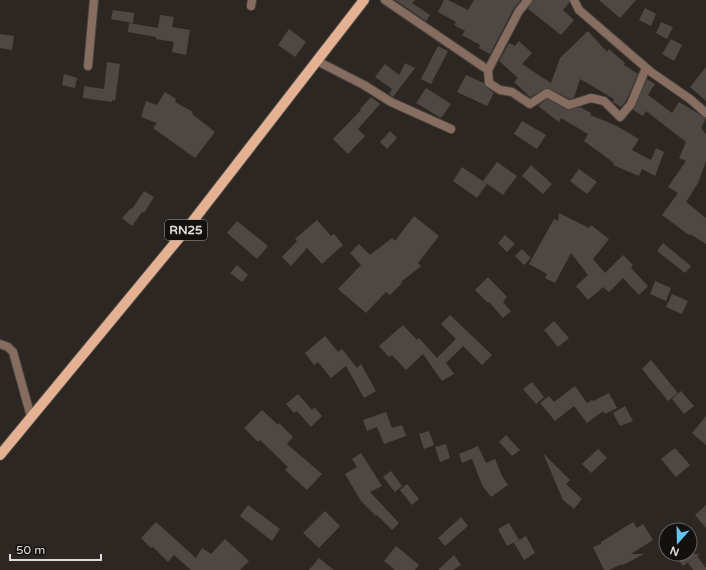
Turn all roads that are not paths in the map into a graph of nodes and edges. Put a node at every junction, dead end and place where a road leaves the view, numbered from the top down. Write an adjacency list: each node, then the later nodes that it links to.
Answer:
1 (94, 0): 7 (street)
2 (364, 0): 6 (main road, RN25)
3 (385, 0): 9 (street)
4 (528, 0): 9 (street)
5 (574, 0): 8 (street)
6 (317, 61): 11 (street); 13 (main road, RN25)
7 (88, 66)
8 (646, 68): 9 (street); 10 (street)
9 (488, 70)
10 (706, 113)
11 (452, 129)
12 (0, 344): 13 (street)
13 (31, 417): 14 (main road, RN25)
14 (0, 455)

